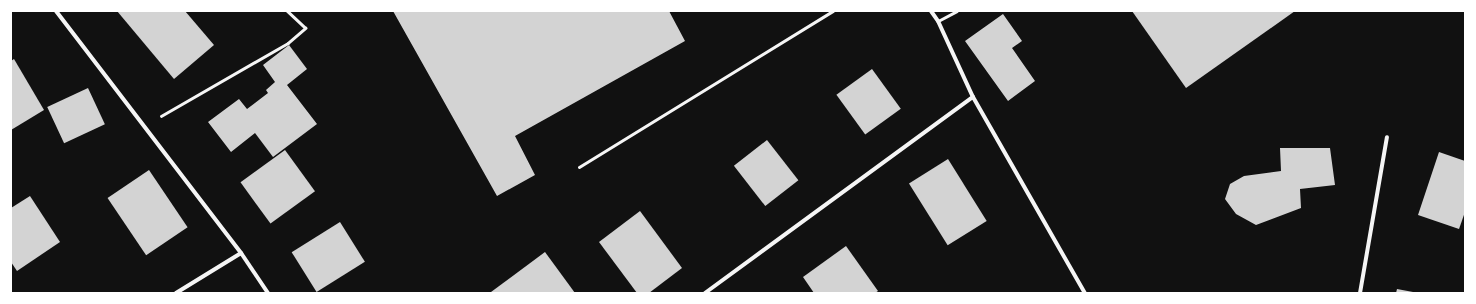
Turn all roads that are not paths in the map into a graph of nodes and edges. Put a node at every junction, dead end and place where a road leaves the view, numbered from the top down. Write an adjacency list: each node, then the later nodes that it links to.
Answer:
1 (56, 11): 11 (street)
2 (822, 11): 6 (lane)
3 (833, 11): 6 (lane)
4 (931, 11): 7 (street)
5 (957, 11): 7 (lane)
6 (825, 16): 10 (lane)
7 (938, 21): 8 (street)
8 (972, 97): 14 (street); 15 (street)
9 (1387, 137): 16 (street)
10 (579, 167)
11 (241, 253): 12 (street); 13 (street)
12 (176, 293)
13 (268, 293)
14 (705, 293)
15 (1085, 293)
16 (1360, 293)

